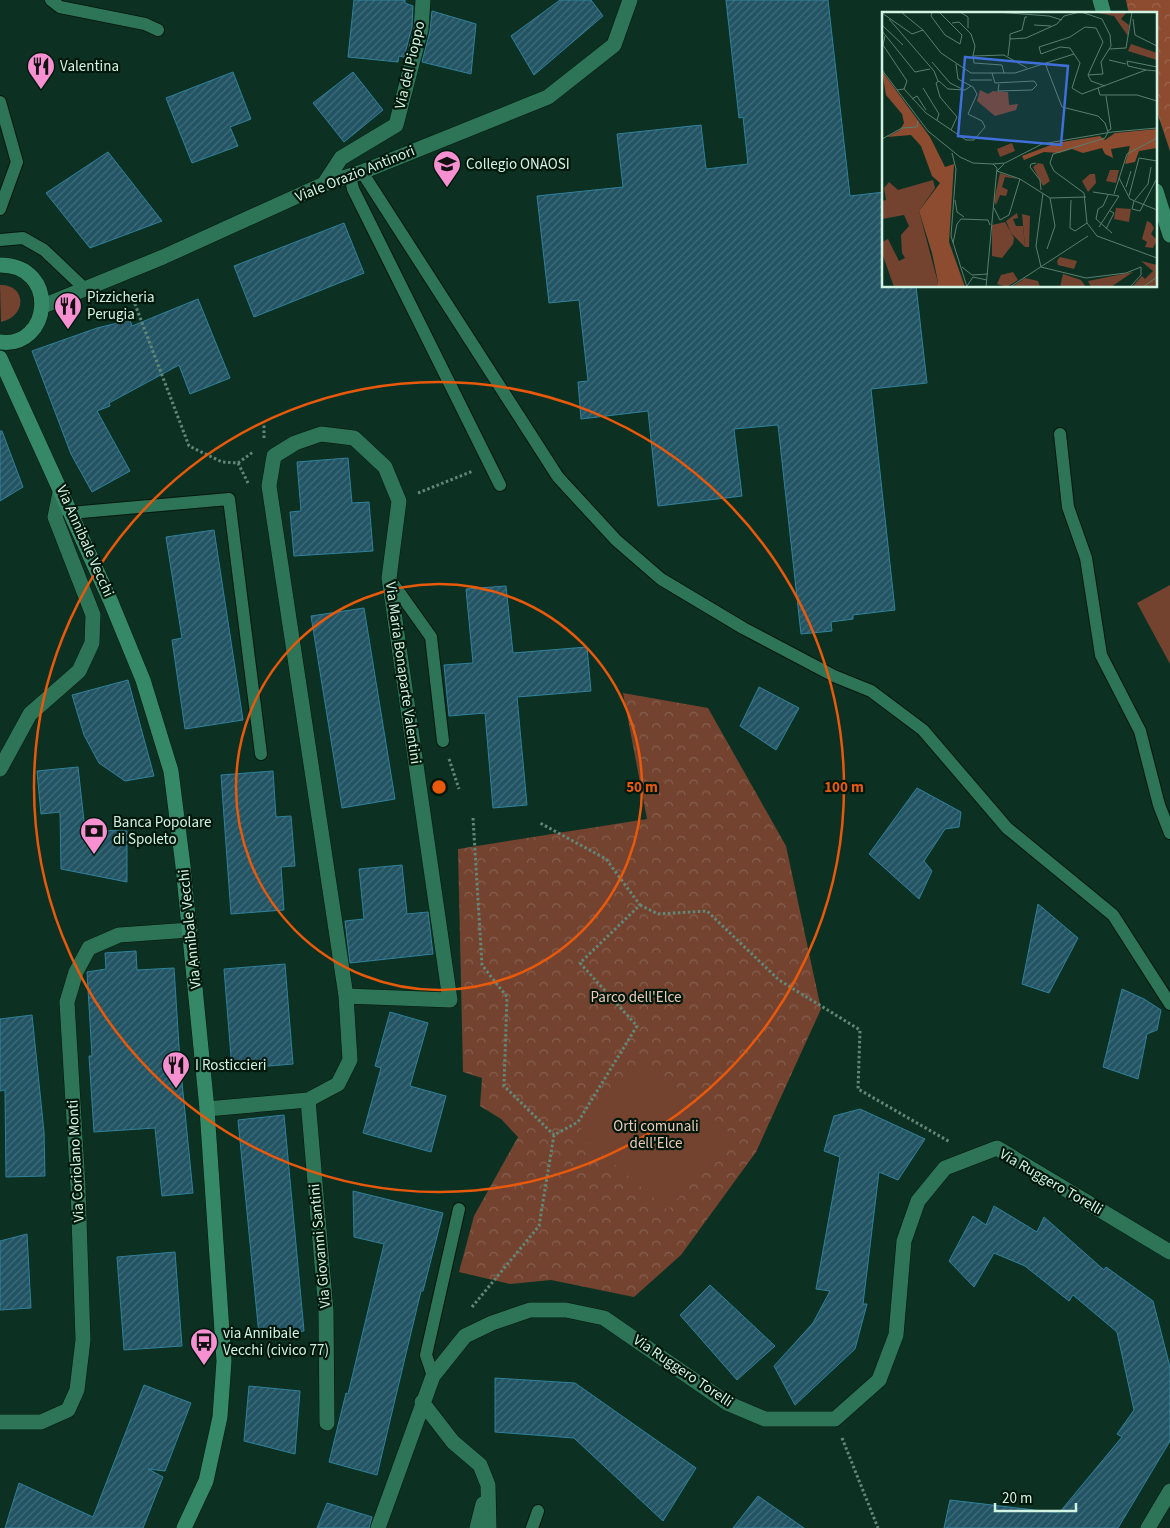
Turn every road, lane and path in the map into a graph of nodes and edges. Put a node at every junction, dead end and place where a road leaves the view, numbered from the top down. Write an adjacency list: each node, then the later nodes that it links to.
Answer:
1 (51, 0): 4 (lane)
2 (423, 0): 7 (street, Via del Pioppo)
3 (630, 0): 6 (street, Viale Orazio Antinori)
4 (158, 30)
5 (0, 102): 9 (lane)
6 (356, 174): 7 (street, Viale Orazio Antinori); 22 (lane); 38 (lane)
7 (324, 184): 13 (street, Viale Orazio Antinori)
8 (1158, 197): 10 (street)
9 (0, 209)
10 (1170, 235)
11 (0, 240): 13 (lane)
12 (0, 265): 15 (street)
13 (84, 288): 15 (street, Viale Orazio Antinori)
14 (133, 299): 21 (path)
15 (42, 306): 16 (street)
16 (0, 342)
17 (0, 358): 24 (street, Via Annibale Vecchi)
18 (264, 425): 20 (path)
19 (1060, 434): 34 (lane)
20 (263, 443)
21 (257, 448)
22 (490, 464): 23 (lane); 25 (path)
23 (500, 485)
24 (61, 488): 26 (street, Via Annibale Vecchi); 30 (street)
25 (399, 500): 27 (street, Via Maria Bonaparte Valentini); 37 (street)
26 (70, 513): 29 (lane); 36 (street, Via Annibale Vecchi)
27 (389, 578): 28 (lane); 37 (street, Via Maria Bonaparte Valentini)
28 (443, 741): 31 (path)
29 (261, 754)
30 (0, 769)
31 (460, 789)
32 (473, 818): 41 (path)
33 (540, 823): 35 (path)
34 (1170, 833)
35 (640, 904): 41 (path); 42 (path)
36 (190, 930): 40 (street, Via Annibale Vecchi); 49 (street, Via Coriolano Monti)
37 (346, 996): 39 (street)
38 (1170, 1002)
39 (308, 1100): 40 (street); 50 (street, Via Giovanni Santini)
40 (207, 1109): 54 (street, Via Annibale Vecchi)
41 (554, 1135): 45 (path)
42 (974, 1157): 44 (street, Via Ruggero Torelli); 48 (street, Via Ruggero Torelli)
43 (459, 1209): 46 (lane)
44 (1170, 1252)
45 (465, 1336): 46 (street, Via Ruggero Torelli); 48 (street, Via Ruggero Torelli)
46 (433, 1376): 47 (street, Via Ruggero Torelli)
47 (422, 1402): 51 (street); 55 (street, Via Ruggero Torelli)
48 (834, 1419): 59 (path)
49 (0, 1422)
50 (327, 1423)
51 (488, 1485): 56 (street); 57 (street)
52 (1170, 1490): 60 (street)
53 (538, 1511): 58 (lane)
54 (184, 1528)
55 (378, 1528)
56 (477, 1528)
57 (489, 1528)
58 (532, 1528)
59 (878, 1528)
60 (1148, 1528)

